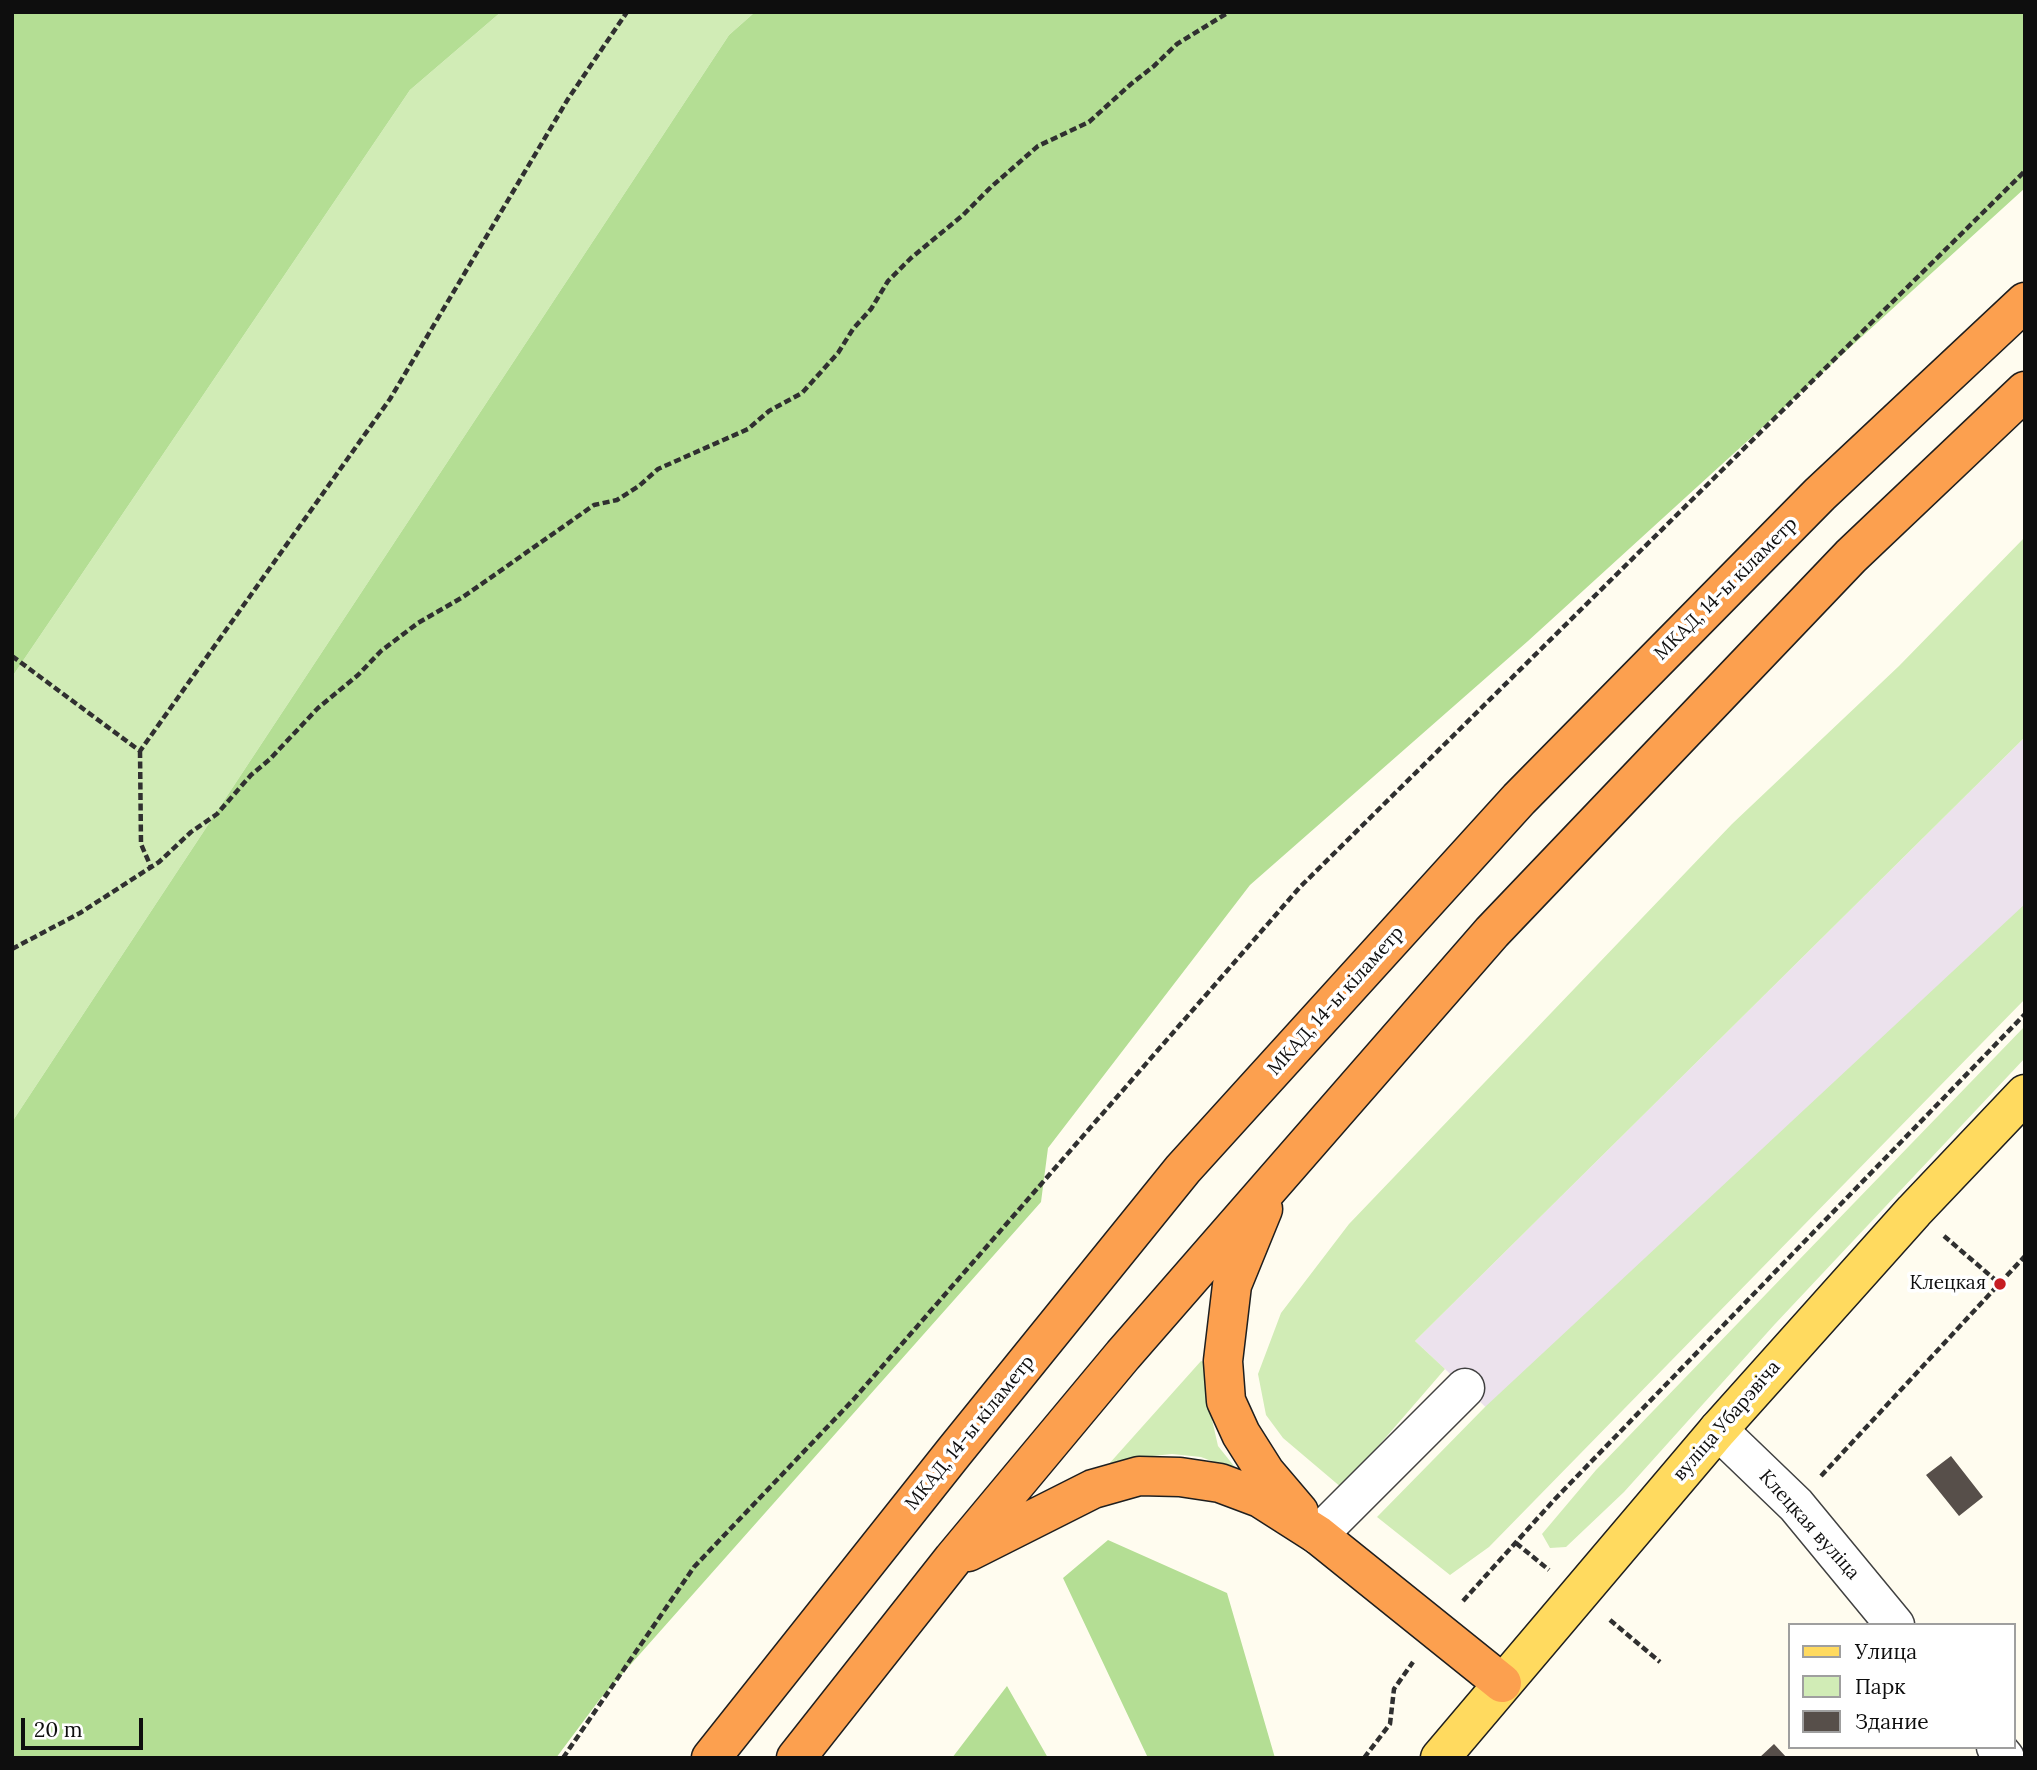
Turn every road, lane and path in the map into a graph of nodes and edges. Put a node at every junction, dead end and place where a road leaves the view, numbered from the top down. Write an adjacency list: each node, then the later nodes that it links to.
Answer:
1 (627, 12): 7 (path)
2 (1229, 12): 8 (path)
3 (2025, 171): 25 (path)
4 (2025, 302): 26 (highway, МКАД, 14-ы кіламетр)
5 (2025, 391): 12 (highway)
6 (12, 656): 7 (path)
7 (140, 751): 8 (path)
8 (151, 867): 9 (path)
9 (12, 949)
10 (2025, 1014): 22 (path)
11 (2025, 1094): 13 (main road, вуліца Убарэвіча)
12 (1274, 1180): 19 (highway); 20 (highway)
13 (1914, 1211): 15 (path); 17 (main road, вуліца Убарэвіча)
14 (2025, 1256): 15 (path)
15 (2000, 1284): 18 (path)
16 (1465, 1388): 19 (street)
17 (1718, 1430): 18 (street, Клецкая вуліца); 23 (main road, вуліца Убарэвіча)
18 (1796, 1505): 21 (street, Клецкая вуліца)
19 (1318, 1535): 20 (highway); 22 (highway)
20 (953, 1559): 27 (highway)
21 (1893, 1623)
22 (1436, 1631): 23 (highway); 24 (path)
23 (1502, 1683): 28 (main road, вуліца Убарэвіча)
24 (1366, 1757)
25 (563, 1758)
26 (711, 1758)
27 (796, 1758)
28 (1440, 1758)

